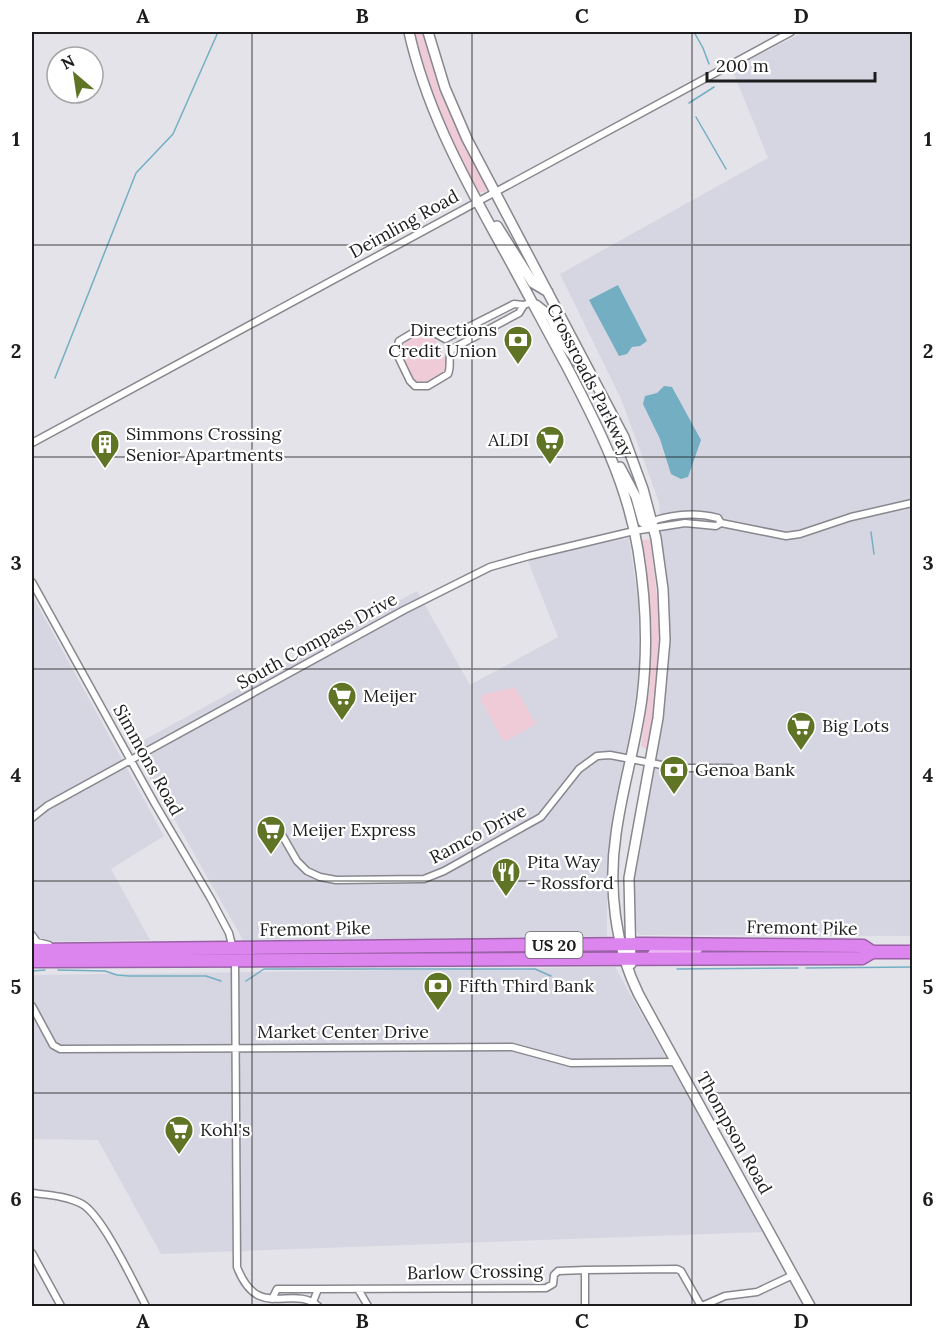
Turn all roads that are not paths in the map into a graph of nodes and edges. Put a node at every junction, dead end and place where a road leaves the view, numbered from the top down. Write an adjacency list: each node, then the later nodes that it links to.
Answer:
1 (409, 32): 5 (street, Crossroads Parkway)
2 (428, 32): 4 (street, Crossroads Parkway)
3 (792, 32): 4 (street, Deimling Road)
4 (495, 192): 5 (street, Deimling Road); 7 (street, Crossroads Parkway)
5 (477, 201): 6 (street, Crossroads Parkway); 13 (street, Deimling Road)
6 (484, 215): 7 (street); 8 (street, Crossroads Parkway)
7 (549, 292): 11 (street, Crossroads Parkway)
8 (528, 304): 9 (street); 10 (street); 11 (street); 12 (street, Crossroads Parkway)
9 (495, 314): 10 (street); 10 (street)
10 (499, 323)
11 (600, 388): 15 (street, Crossroads Parkway)
12 (599, 428): 15 (street); 16 (street, Crossroads Parkway)
13 (32, 443)
14 (912, 503): 15 (street, South Compass Drive)
15 (651, 525): 16 (street, South Compass Drive); 20 (street, Crossroads Parkway)
16 (634, 531): 18 (street, Crossroads Parkway); 19 (street, South Compass Drive)
17 (32, 582): 19 (street, Simmons Road)
18 (631, 759): 20 (street, Ramco Drive); 23 (street, Ramco Drive); 27 (street, Crossroads Parkway)
19 (130, 760): 22 (street, South Compass Drive); 30 (street, Simmons Road)
20 (650, 763): 21 (street, Ramco Drive); 27 (street, Crossroads Parkway)
21 (731, 768)
22 (32, 818)
23 (274, 821)
24 (32, 935): 26 (street)
25 (32, 950): 26 (highway, Fremont Pike / US 20)
26 (76, 950): 30 (highway, Fremont Pike / US 20)
27 (628, 952): 28 (highway, Fremont Pike / US 20); 28 (highway, Fremont Pike / US 20); 30 (highway, Fremont Pike / US 20); 30 (highway, Fremont Pike / US 20); 34 (street, Thompson Road)
28 (872, 952): 29 (highway, US 20)
29 (912, 952)
30 (234, 954): 31 (highway, Fremont Pike / US 20); 33 (street)
31 (32, 961)
32 (32, 1006): 33 (street, Market Center Drive)
33 (235, 1047): 34 (street, Market Center Drive); 41 (street)
34 (677, 1062): 38 (street, Thompson Road)
35 (32, 1193): 45 (street)
36 (32, 1252): 44 (street)
37 (585, 1270): 40 (street, Barlow Crossing); 48 (street); 49 (street)
38 (793, 1275): 49 (street); 50 (street, Thompson Road)
39 (318, 1289): 40 (street, Barlow Crossing); 41 (street, Barlow Crossing); 42 (street)
40 (358, 1289): 47 (street)
41 (272, 1299): 43 (street)
42 (312, 1302): 43 (street); 46 (street)
43 (289, 1303)
44 (61, 1306)
45 (146, 1306)
46 (318, 1306)
47 (368, 1306)
48 (585, 1306)
49 (701, 1306)
50 (810, 1306)

